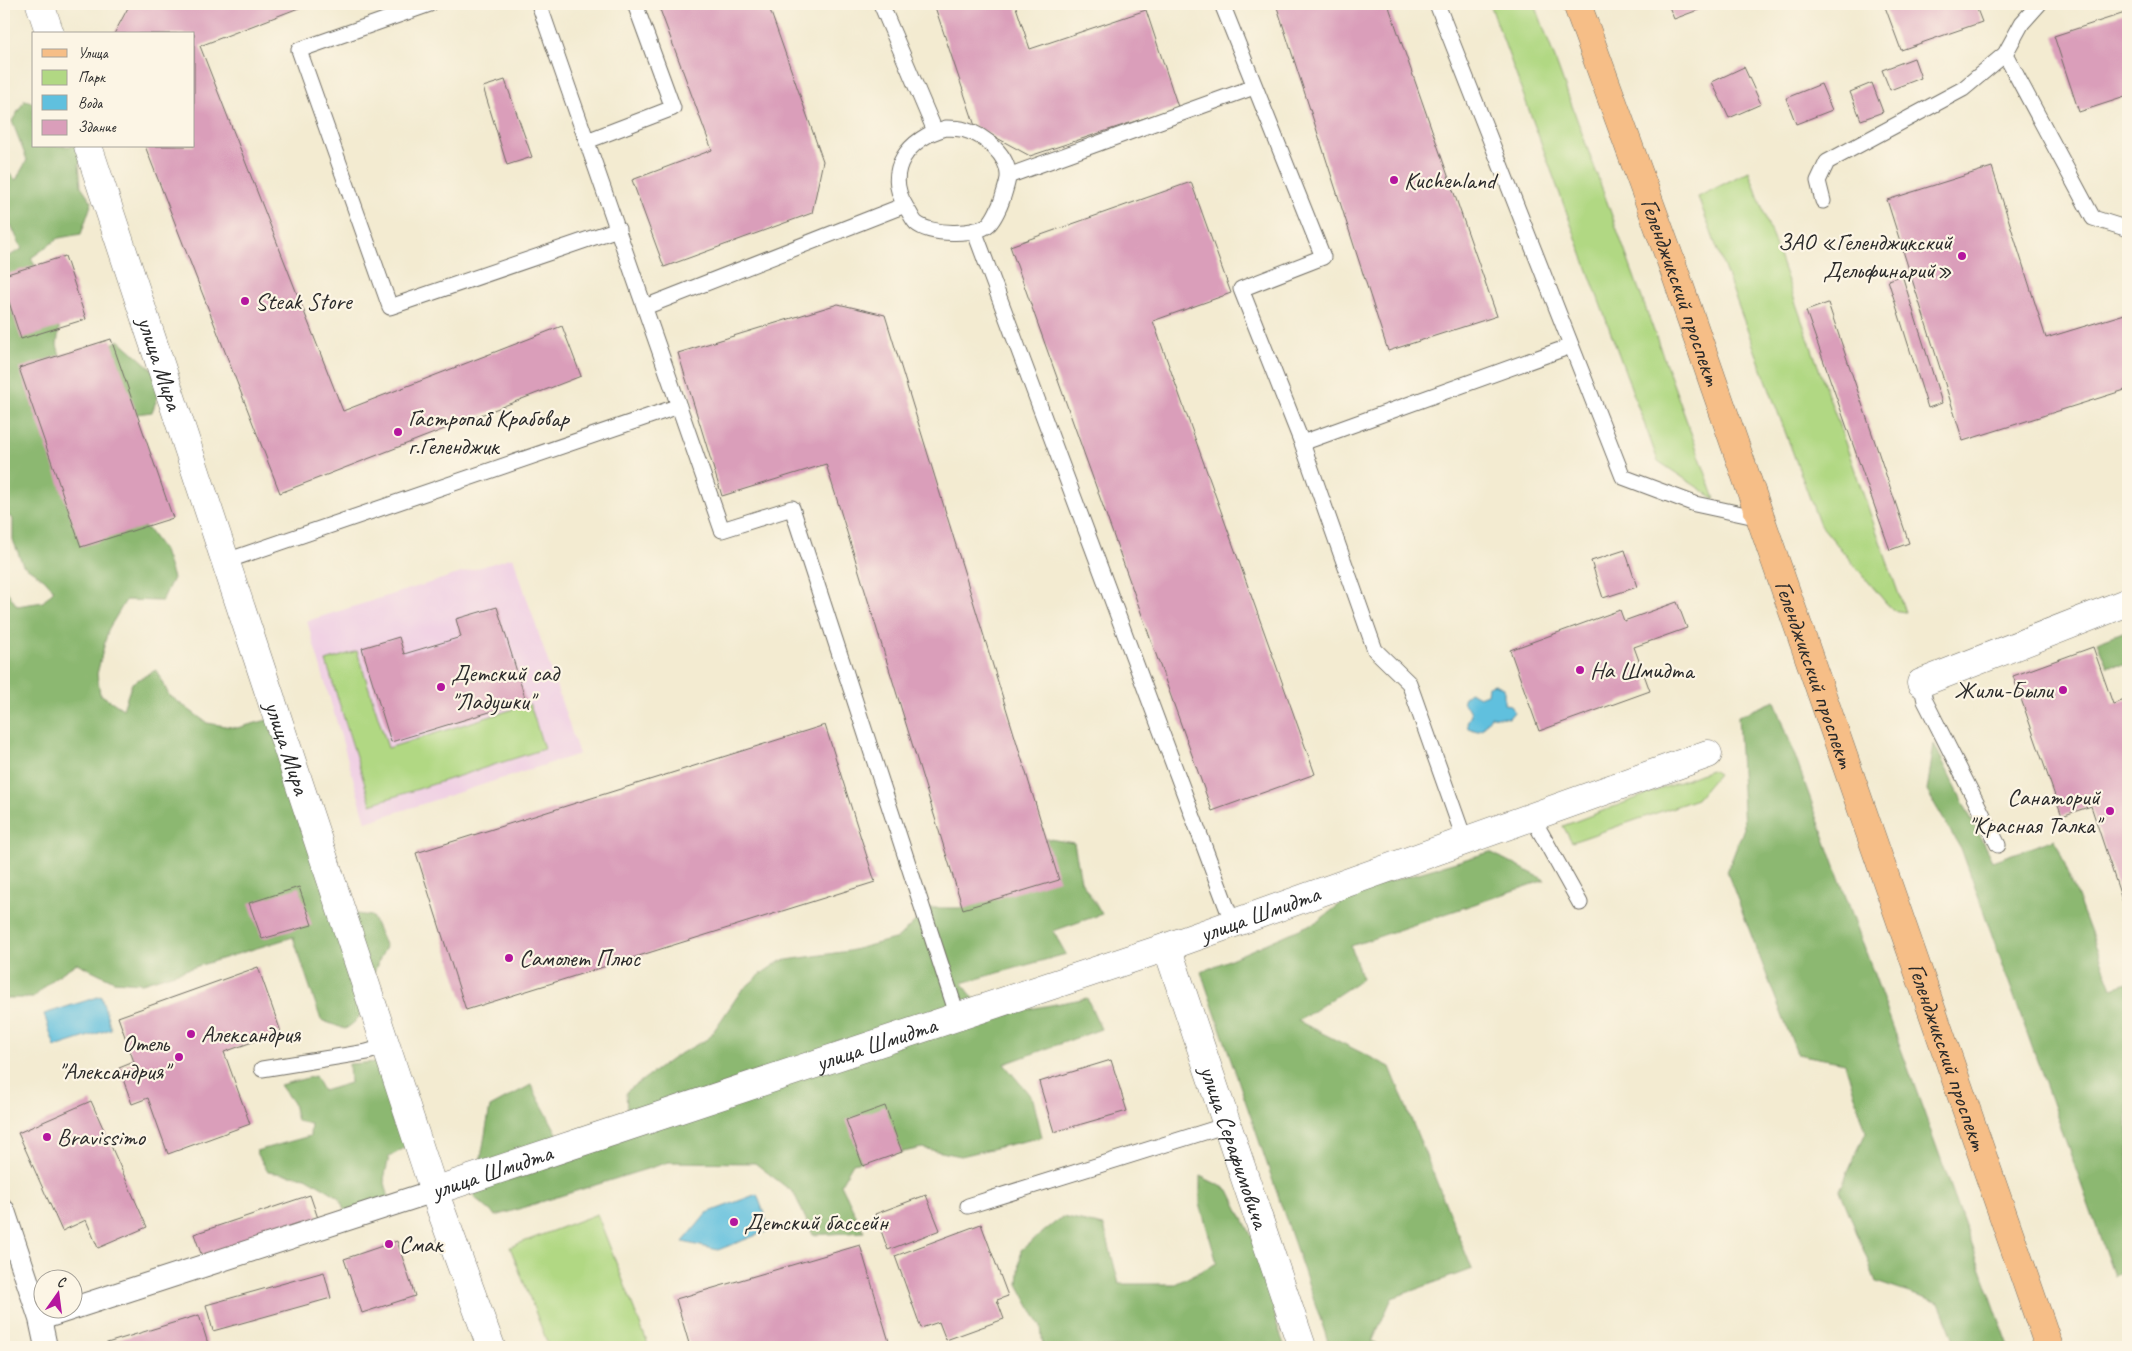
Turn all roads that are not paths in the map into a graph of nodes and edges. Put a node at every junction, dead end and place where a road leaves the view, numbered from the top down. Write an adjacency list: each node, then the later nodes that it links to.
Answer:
1 (40, 4): 10 (street)
2 (430, 4): 19 (lane)
3 (539, 4): 14 (lane)
4 (636, 4): 14 (lane)
5 (881, 4): 13 (lane)
6 (1222, 4): 12 (lane)
7 (1437, 4): 23 (lane)
8 (1577, 4): 26 (main road, Геленджикский проспект)
9 (2039, 4): 11 (lane)
10 (49, 32)
11 (2005, 54): 17 (lane); 20 (lane)
12 (1254, 87): 16 (lane); 25 (lane)
13 (935, 131): 16 (lane); 18 (lane)
14 (587, 141): 19 (lane)
15 (89, 148): 27 (street, улица Мира)
16 (1008, 176): 21 (lane)
17 (1823, 201)
18 (905, 205): 21 (lane); 22 (lane)
19 (618, 229): 22 (lane)
20 (2128, 229)
21 (974, 230): 35 (lane)
22 (645, 307): 24 (lane)
23 (1571, 346): 25 (lane); 26 (lane)
24 (679, 406): 27 (lane); 37 (lane)
25 (1302, 443): 32 (lane)
26 (1760, 518): 48 (main road, Геленджикский проспект)
27 (226, 561): 38 (street, улица Мира)
28 (2128, 602): 29 (street)
29 (1921, 684): 33 (lane)
30 (1708, 754): 31 (street, улица Шмидта)
31 (1532, 817): 32 (street, улица Шмидта); 34 (lane)
32 (1465, 841): 35 (street, улица Шмидта)
33 (1998, 845)
34 (1580, 903)
35 (1233, 924): 36 (street, улица Шмидта)
36 (1168, 947): 37 (street, улица Шмидта); 40 (street, улица Серафимовича)
37 (958, 1017): 41 (street, улица Шмидта)
38 (386, 1046): 39 (lane); 41 (street, улица Мира)
39 (262, 1069)
40 (1227, 1125): 42 (lane); 47 (street, улица Серафимовича)
41 (434, 1191): 44 (street, улица Шмидта); 46 (street, улица Мира)
42 (968, 1206)
43 (5, 1216): 44 (street)
44 (40, 1319): 45 (street)
45 (46, 1347)
46 (491, 1347)
47 (1302, 1347)
48 (2049, 1347)

